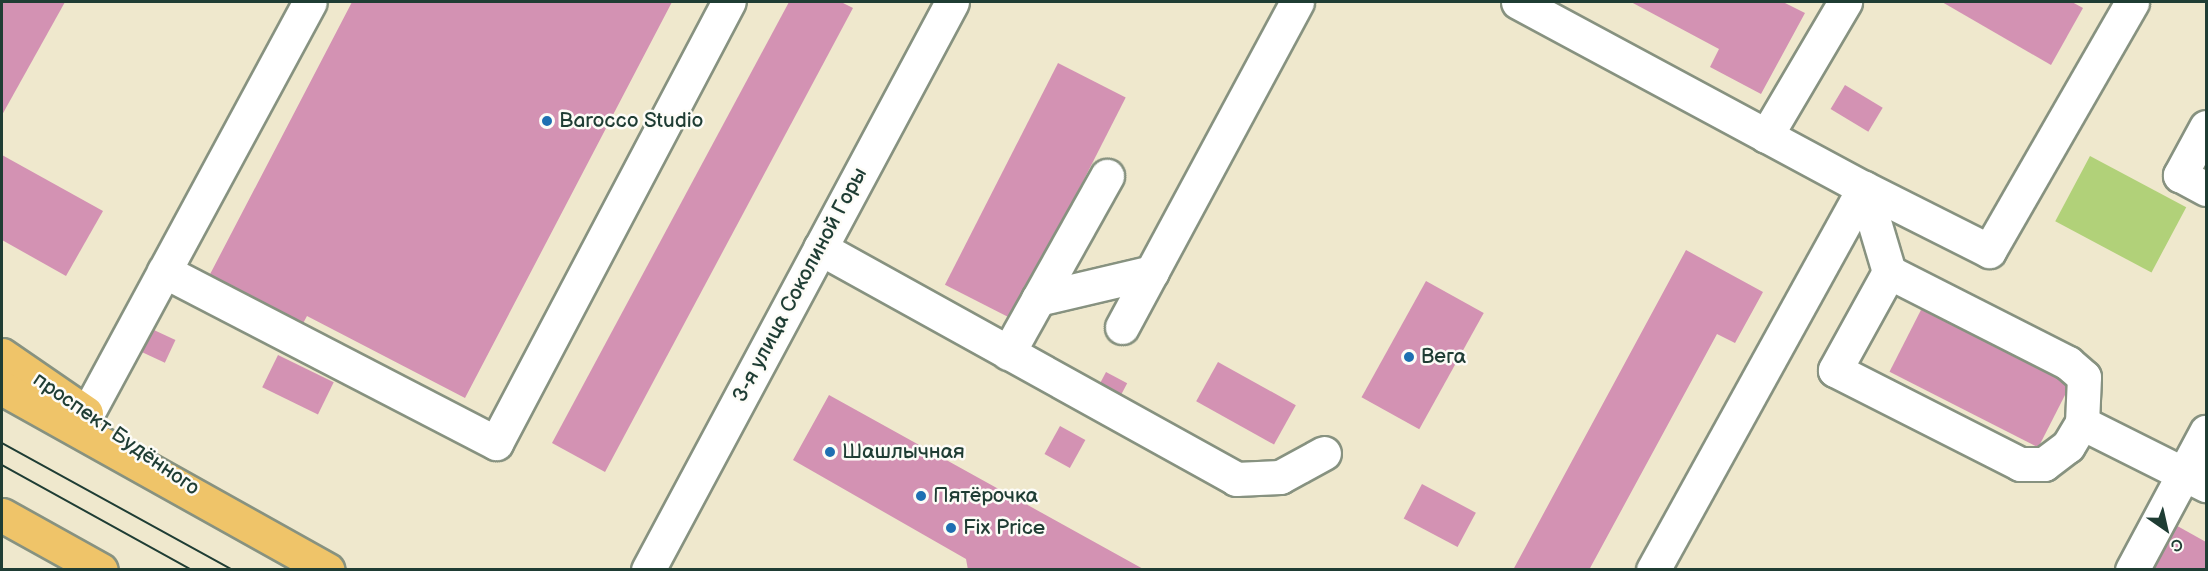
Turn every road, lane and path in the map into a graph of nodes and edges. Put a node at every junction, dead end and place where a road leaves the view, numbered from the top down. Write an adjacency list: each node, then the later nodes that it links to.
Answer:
1 (310, 2): 14 (street)
2 (729, 2): 14 (street)
3 (952, 2): 13 (street, 3-я улица Соколиной Горы)
4 (1297, 2): 15 (street)
5 (1518, 2): 9 (street)
6 (1845, 2): 9 (street)
7 (2132, 2): 11 (street)
8 (2206, 127): 12 (street)
9 (1766, 136): 11 (street)
10 (1107, 176): 17 (street)
11 (1864, 188): 16 (street); 32 (street)
12 (2206, 189)
13 (820, 248): 19 (street); 31 (street, 3-я улица Соколиной Горы)
14 (164, 271): 22 (street)
15 (1152, 272): 17 (street); 18 (street)
16 (1889, 272): 23 (street); 23 (street)
17 (1038, 299): 19 (street)
18 (1122, 327)
19 (1008, 353): 25 (street)
20 (2, 355): 22 (main road, проспект Будённого)
21 (2, 388): 27 (main road, проспект Будённого)
22 (87, 414): 27 (main road, проспект Будённого)
23 (2082, 423): 26 (street)
24 (2206, 432): 26 (street)
25 (1324, 453)
26 (2195, 480): 33 (street)
27 (230, 513): 30 (main road, проспект Будённого)
28 (2, 515): 29 (main road)
29 (101, 570)
30 (328, 570)
31 (648, 570)
32 (1653, 570)
33 (2132, 570)

